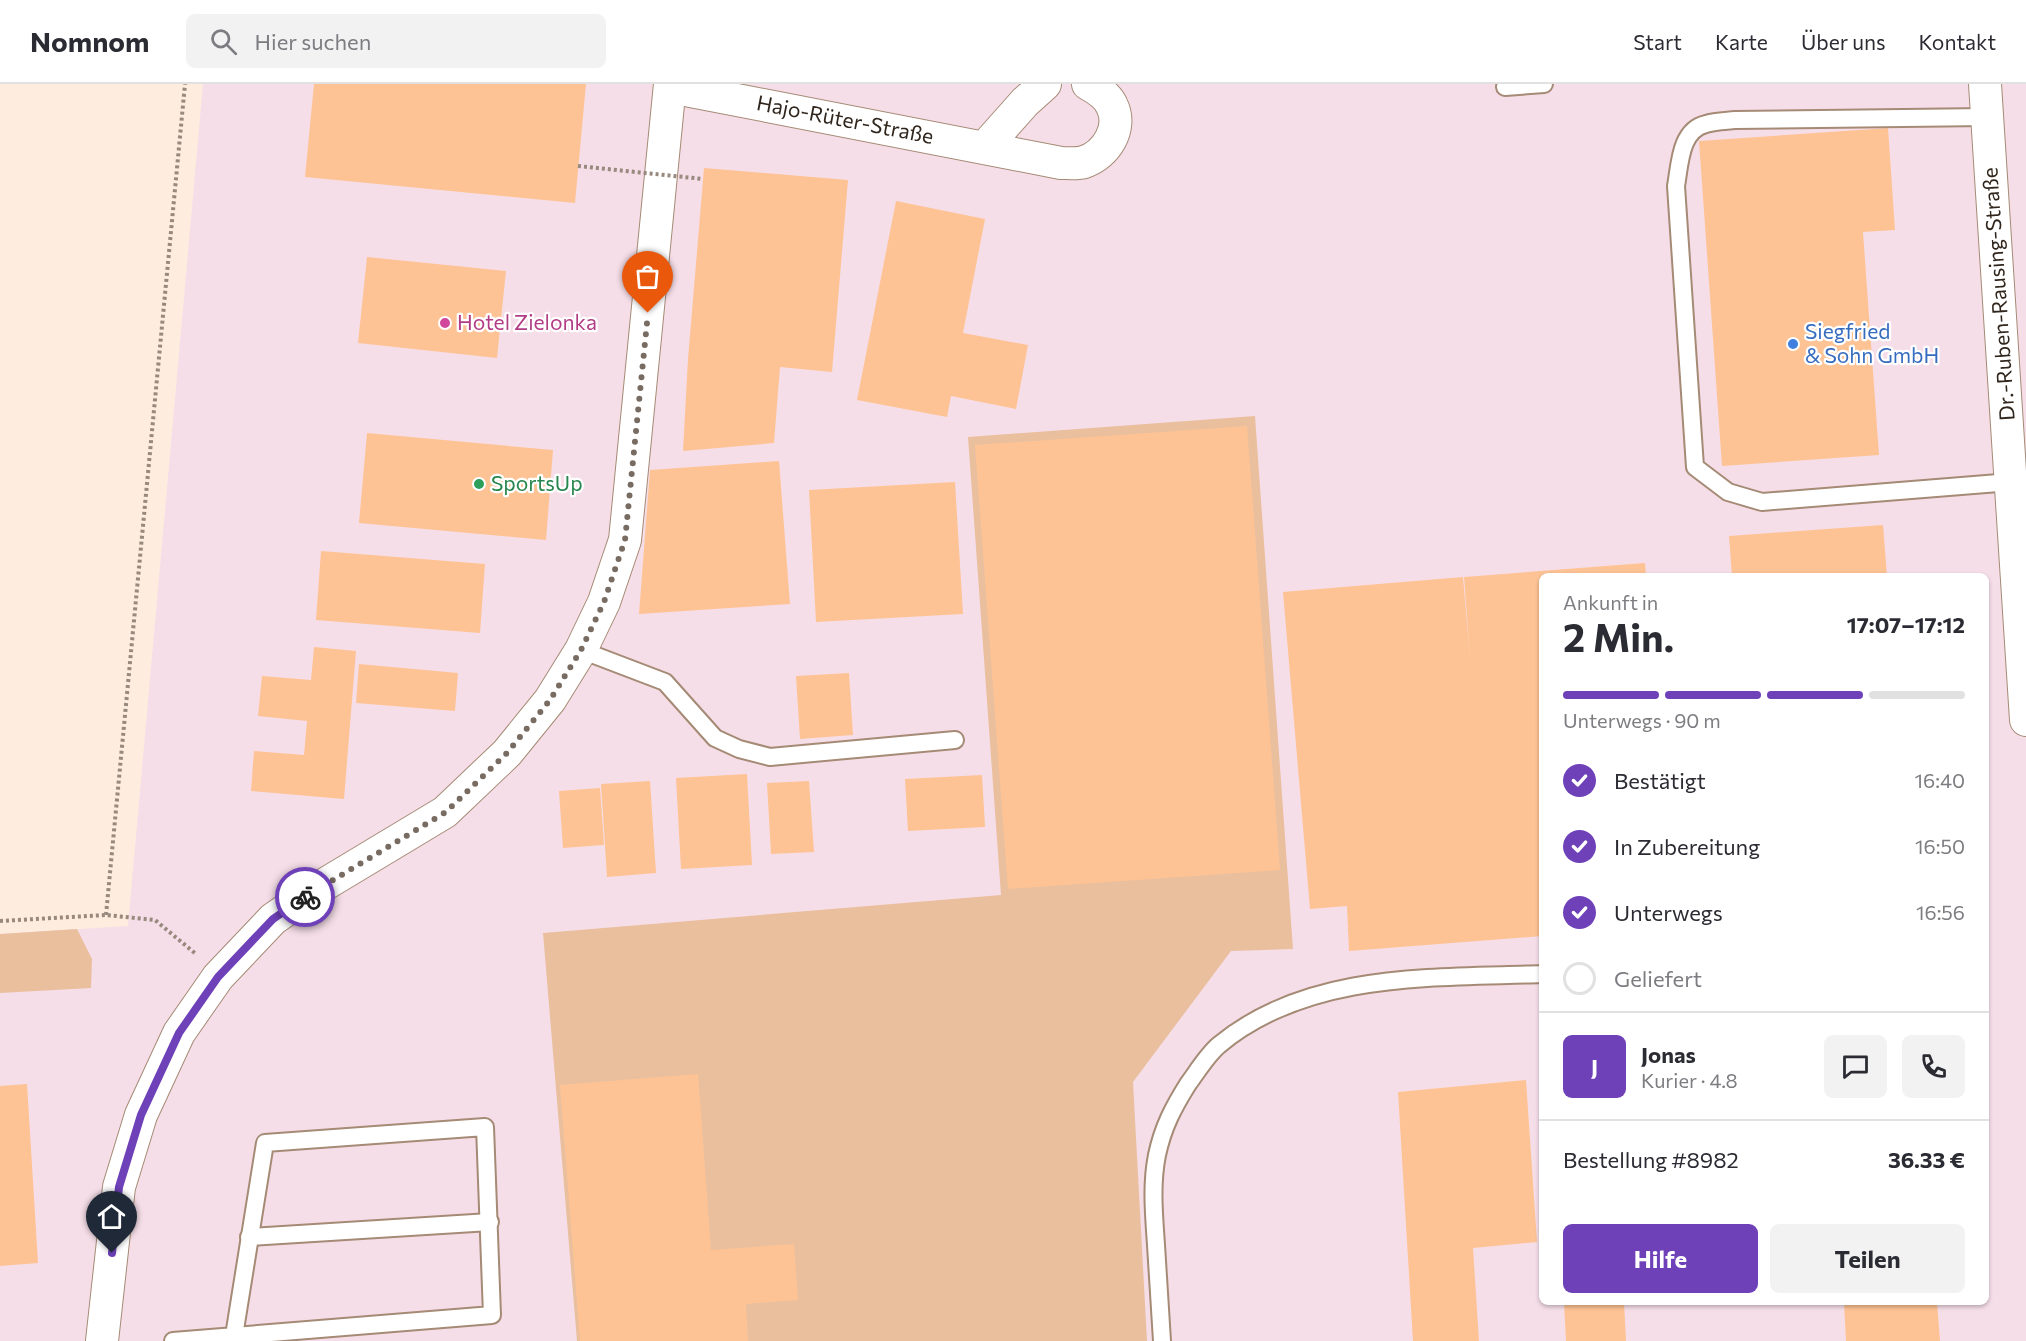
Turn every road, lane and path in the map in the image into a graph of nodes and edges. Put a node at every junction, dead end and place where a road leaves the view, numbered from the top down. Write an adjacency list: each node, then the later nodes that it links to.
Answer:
1 (185, 84): 17 (path)
2 (1045, 84): 9 (street)
3 (1088, 84): 9 (street, Hajo-Rüter-Straße)
4 (1544, 84): 7 (lane)
5 (1985, 84): 8 (street, Dr.-Ruben-Rausing-Straße)
6 (670, 85): 9 (street, Hajo-Rüter-Straße); 14 (street, Hajo-Rüter-Straße)
7 (1505, 87)
8 (1987, 117): 12 (street, Dr.-Ruben-Rausing-Straße); 12 (lane)
9 (985, 147)
10 (578, 166): 11 (path, bridge)
11 (704, 179)
12 (2011, 482): 13 (street, Dr.-Ruben-Rausing-Straße)
13 (2023, 637): 15 (street, Dr.-Ruben-Rausing-Straße)
14 (581, 650): 16 (lane); 20 (street, Hajo-Rüter-Straße)
15 (2026, 720)
16 (955, 740)
17 (105, 915): 18 (path); 20 (path)
18 (0, 921)
19 (1539, 974): 26 (lane)
20 (218, 977): 24 (street, Hajo-Rüter-Straße)
21 (490, 1222): 22 (lane); 22 (lane); 23 (lane)
22 (249, 1237): 23 (lane)
23 (234, 1336): 25 (lane)
24 (102, 1341)
25 (173, 1341)
26 (1162, 1341)

